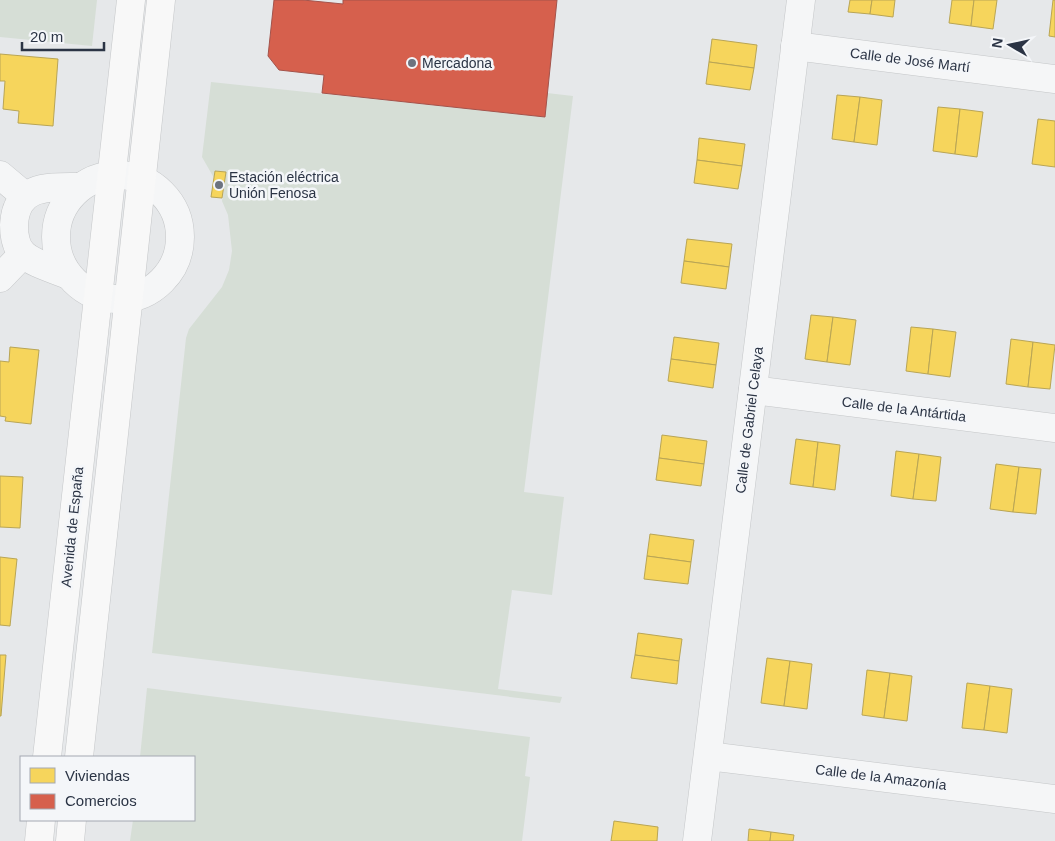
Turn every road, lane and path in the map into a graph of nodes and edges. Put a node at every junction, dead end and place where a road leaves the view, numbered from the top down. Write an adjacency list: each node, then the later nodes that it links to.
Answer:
1 (131, 0): 6 (street, Avenida de España)
2 (161, 0): 8 (street)
3 (801, 0): 4 (street, Calle de Gabriel Celaya)
4 (795, 46): 5 (street, Calle de José Martí); 16 (street, Calle de Gabriel Celaya)
5 (1055, 79)
6 (112, 174): 8 (street); 9 (street); 14 (street, Avenida de España)
7 (0, 175): 10 (street)
8 (142, 179): 15 (street); 15 (street)
9 (80, 187): 10 (street); 12 (street)
10 (25, 196): 11 (street)
11 (23, 254): 12 (street); 13 (street)
12 (68, 275): 14 (street)
13 (0, 278)
14 (98, 297): 15 (street); 18 (street, Avenida de España)
15 (128, 301): 19 (street)
16 (753, 390): 17 (street, Calle de la Antártida); 20 (street, Calle de Gabriel Celaya)
17 (1055, 428)
18 (48, 756)
19 (79, 756)
20 (708, 756): 21 (street, Calle de la Amazonía); 26 (street, Calle de Gabriel Celaya)
21 (1055, 799)
22 (41, 821): 24 (street)
23 (72, 821): 25 (street)
24 (39, 841)
25 (70, 841)
26 (697, 841)

